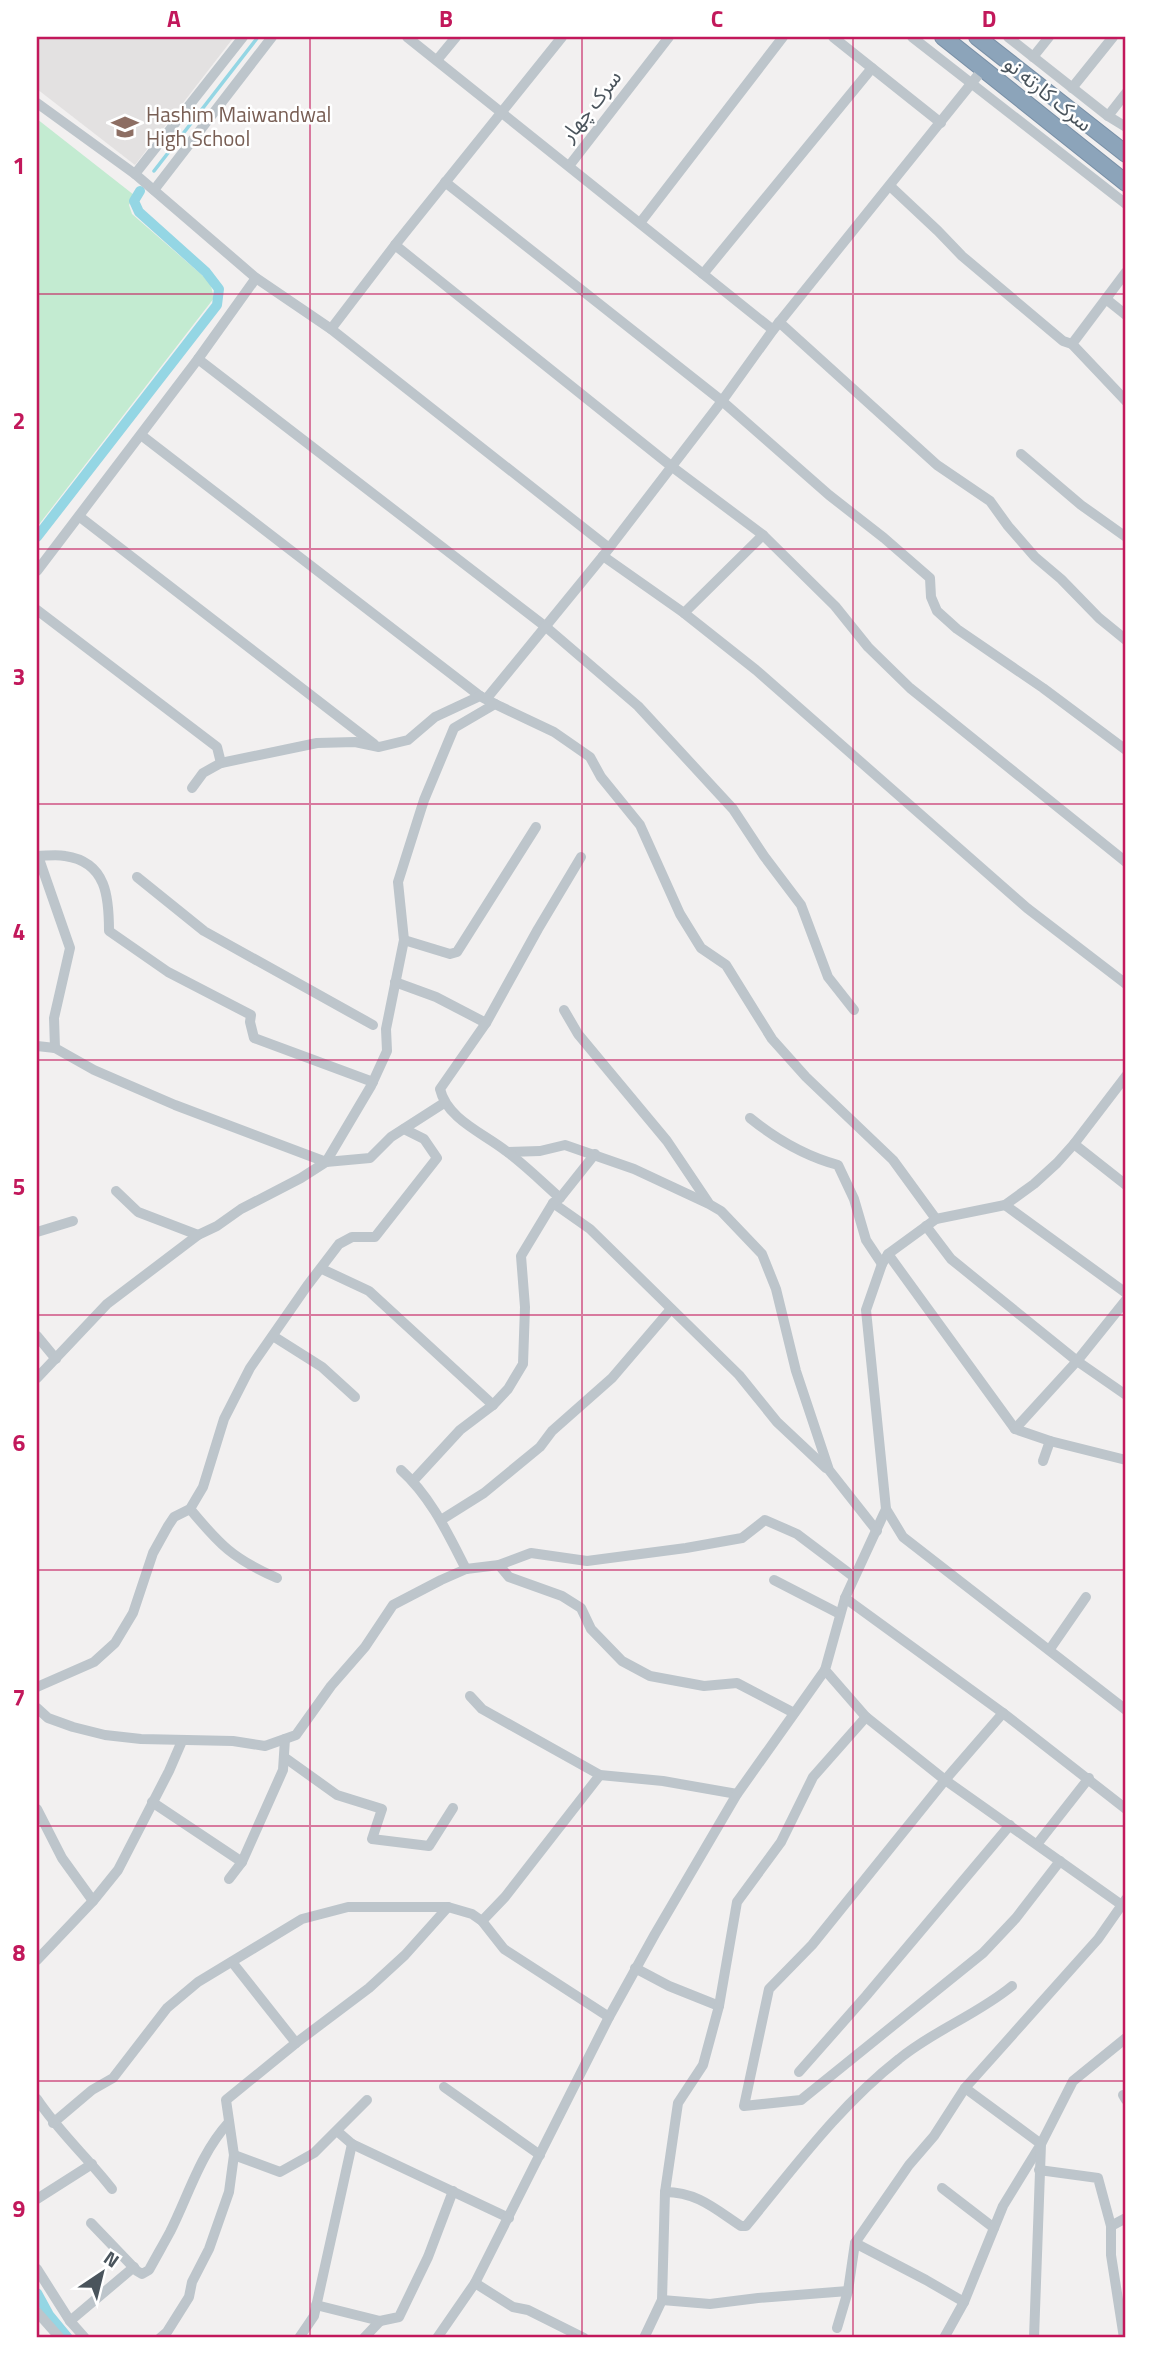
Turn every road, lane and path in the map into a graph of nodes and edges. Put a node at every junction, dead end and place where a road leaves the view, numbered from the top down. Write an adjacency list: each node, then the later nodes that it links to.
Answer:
1 (243, 37): 29 (street)
2 (272, 37): 33 (street)
3 (407, 37): 16 (street)
4 (456, 37): 16 (street)
5 (562, 37): 23 (street)
6 (669, 37): 28 (street, سرک چهار)
7 (783, 37): 35 (street)
8 (833, 37): 17 (street)
9 (912, 37): 19 (street)
10 (943, 37): 18 (highway, سرک کارته نو)
11 (1008, 37): 15 (street)
12 (1049, 37): 15 (street)
13 (1113, 37): 20 (street)
14 (985, 39): 27 (highway, سرک کارته نو)
15 (1033, 57): 20 (street)
16 (437, 60): 23 (street)
17 (872, 68): 25 (street); 38 (street)
18 (983, 69): 19 (street); 31 (highway, سرک کارته نو)
19 (971, 84): 25 (street); 34 (street)
20 (1072, 88): 24 (street)
21 (1126, 93): 24 (street)
22 (37, 103): 29 (street)
23 (501, 112): 28 (street); 30 (street)
24 (1108, 116): 26 (street)
25 (941, 122): 32 (street)
26 (1126, 127)
27 (1126, 154)
28 (569, 166): 35 (street)
29 (135, 174): 33 (street)
30 (445, 182): 36 (street); 46 (street)
31 (1126, 183)
32 (890, 186): 42 (street); 44 (street)
33 (155, 190): 39 (street)
34 (1126, 204)
35 (640, 223): 38 (street)
36 (395, 245): 43 (street); 50 (street)
37 (1126, 272): 40 (street)
38 (703, 274): 42 (street)
39 (256, 278): 43 (street); 45 (street)
40 (1106, 299): 41 (street); 44 (street)
41 (1126, 315)
42 (776, 326): 46 (street); 59 (street)
43 (331, 329): 54 (street)
44 (1072, 344): 47 (street)
45 (198, 359): 48 (street); 58 (street)
46 (722, 401): 50 (street); 62 (street)
47 (1126, 401)
48 (141, 435): 51 (street); 60 (street)
49 (1021, 454): 53 (street)
50 (671, 466): 52 (street); 54 (street)
51 (80, 517): 55 (street); 61 (street)
52 (763, 535): 57 (street); 68 (street)
53 (1126, 537)
54 (606, 552): 57 (street); 58 (street)
55 (37, 571)
56 (37, 610): 63 (street)
57 (684, 613): 72 (street)
58 (546, 627): 60 (street); 74 (street)
59 (1126, 640)
60 (488, 700): 61 (street); 70 (street); 93 (street)
61 (379, 747): 63 (street)
62 (1126, 750)
63 (221, 763): 64 (street)
64 (192, 788)
65 (536, 827): 70 (street)
66 (37, 856): 78 (street); 80 (street)
67 (581, 857): 75 (street)
68 (1126, 862)
69 (137, 877): 76 (street)
70 (404, 940): 71 (street)
71 (396, 982): 75 (street); 80 (street)
72 (1126, 984)
73 (564, 1010): 91 (street)
74 (854, 1010)
75 (486, 1023): 81 (street)
76 (373, 1025)
77 (37, 1046): 78 (street)
78 (55, 1048): 87 (street)
79 (1125, 1080): 84 (street)
80 (373, 1082): 87 (street)
81 (444, 1103): 83 (street); 85 (street)
82 (750, 1118): 98 (street)
83 (404, 1129): 87 (street); 99 (street)
84 (1074, 1144): 88 (street); 92 (street)
85 (508, 1152): 86 (street); 90 (street)
86 (595, 1154): 90 (street); 91 (street)
87 (326, 1162): 97 (street)
88 (1126, 1185)
89 (116, 1191): 97 (street)
90 (556, 1200): 102 (street); 110 (street)
91 (709, 1204): 116 (street)
92 (1005, 1205): 93 (street); 100 (street)
93 (936, 1219): 95 (street)
94 (73, 1221): 96 (street)
95 (926, 1226): 98 (street); 106 (street)
96 (37, 1232)
97 (198, 1235): 105 (street)
98 (885, 1259): 111 (street); 119 (street)
99 (322, 1269): 104 (street); 110 (street)
100 (1126, 1293)
101 (1126, 1300): 106 (street)
102 (671, 1309): 116 (street); 120 (street)
103 (37, 1336): 105 (street)
104 (273, 1336): 109 (street); 118 (street)
105 (56, 1359): 107 (street)
106 (1077, 1361): 108 (street); 111 (street)
107 (37, 1378)
108 (1126, 1395)
109 (355, 1397)
110 (494, 1405): 117 (street)
111 (1015, 1429): 112 (street)
112 (1050, 1441): 113 (street); 114 (street)
113 (1126, 1460)
114 (1042, 1461)
115 (401, 1470): 117 (street)
116 (829, 1470): 121 (street)
117 (412, 1481): 120 (street)
118 (190, 1509): 125 (street); 132 (street)
119 (886, 1509): 121 (street); 130 (street)
120 (441, 1520): 123 (street)
121 (877, 1531): 124 (street)
122 (499, 1565): 123 (street); 124 (street); 136 (street)
123 (466, 1569): 141 (street)
124 (854, 1577): 128 (street)
125 (277, 1578)
126 (774, 1580): 129 (street)
127 (1086, 1597): 130 (street)
128 (845, 1598): 129 (street); 137 (street)
129 (839, 1615): 131 (street)
130 (1050, 1649): 135 (street)
131 (825, 1671): 136 (street); 138 (street)
132 (37, 1687)
133 (470, 1696): 144 (street)
134 (37, 1708): 139 (street)
135 (1126, 1710)
136 (794, 1713): 147 (street)
137 (1003, 1713): 145 (street); 146 (street)
138 (866, 1717): 146 (street); 165 (street)
139 (48, 1718): 140 (street); 142 (street)
140 (37, 1726)
141 (285, 1739): 142 (street); 143 (street)
142 (182, 1741): 148 (street)
143 (284, 1757): 149 (street); 155 (street)
144 (600, 1775): 147 (street); 160 (street)
145 (1089, 1778): 151 (street); 153 (street)
146 (945, 1780): 152 (street); 154 (street)
147 (737, 1794): 163 (street)
148 (152, 1802): 155 (street); 157 (street)
149 (453, 1808)
150 (37, 1809): 157 (street)
151 (1126, 1809)
152 (1010, 1825): 153 (street); 169 (street)
153 (1038, 1843): 154 (street)
154 (1060, 1861): 158 (street)
155 (242, 1862): 156 (street)
156 (229, 1879)
157 (93, 1901): 161 (street)
158 (1125, 1904): 171 (street)
159 (448, 1907): 160 (street); 162 (street); 168 (street)
160 (482, 1921): 166 (street)
161 (37, 1960)
162 (232, 1962): 168 (street); 175 (street)
163 (635, 1968): 165 (street); 166 (street)
164 (1012, 1986): 186 (street)
165 (719, 2006): 186 (street)
166 (609, 2017): 180 (street)
167 (1126, 2038): 178 (street)
168 (296, 2043): 174 (street)
169 (799, 2071)
170 (444, 2087): 180 (street)
171 (965, 2088): 178 (street); 193 (street)
172 (37, 2099): 175 (street)
173 (367, 2100): 176 (street)
174 (229, 2122): 179 (street); 194 (street)
175 (53, 2123): 181 (street)
176 (337, 2132): 177 (street); 179 (street)
177 (352, 2144): 185 (street); 200 (street)
178 (1041, 2144): 182 (street); 192 (street)
179 (234, 2155): 207 (street)
180 (540, 2155): 188 (street)
181 (92, 2164): 184 (street); 187 (street)
182 (1039, 2170): 191 (street); 215 (street)
183 (942, 2188): 192 (street)
184 (112, 2189)
185 (453, 2191): 188 (street); 203 (street)
186 (665, 2192): 198 (street)
187 (37, 2199)
188 (509, 2218): 196 (street)
189 (1126, 2218): 191 (street)
190 (91, 2223): 194 (street)
191 (1111, 2226): 216 (street)
192 (994, 2228): 199 (street)
193 (855, 2243): 197 (street); 199 (street)
194 (134, 2267): 202 (street)
195 (37, 2269): 202 (street)
196 (475, 2283): 211 (street); 212 (street)
197 (848, 2291): 198 (street); 204 (street)
198 (662, 2300): 213 (street)
199 (964, 2302): 214 (street)
200 (316, 2305): 203 (street); 209 (street)
201 (37, 2314): 205 (street)
202 (70, 2321): 206 (street)
203 (380, 2322): 210 (street)
204 (837, 2328)
205 (60, 2338)
206 (85, 2338)
207 (160, 2338)
208 (286, 2338): 209 (street)
209 (296, 2338)
210 (364, 2338)
211 (437, 2338)
212 (584, 2338)
213 (644, 2338)
214 (944, 2338)
215 (1034, 2338)
216 (1124, 2338)

